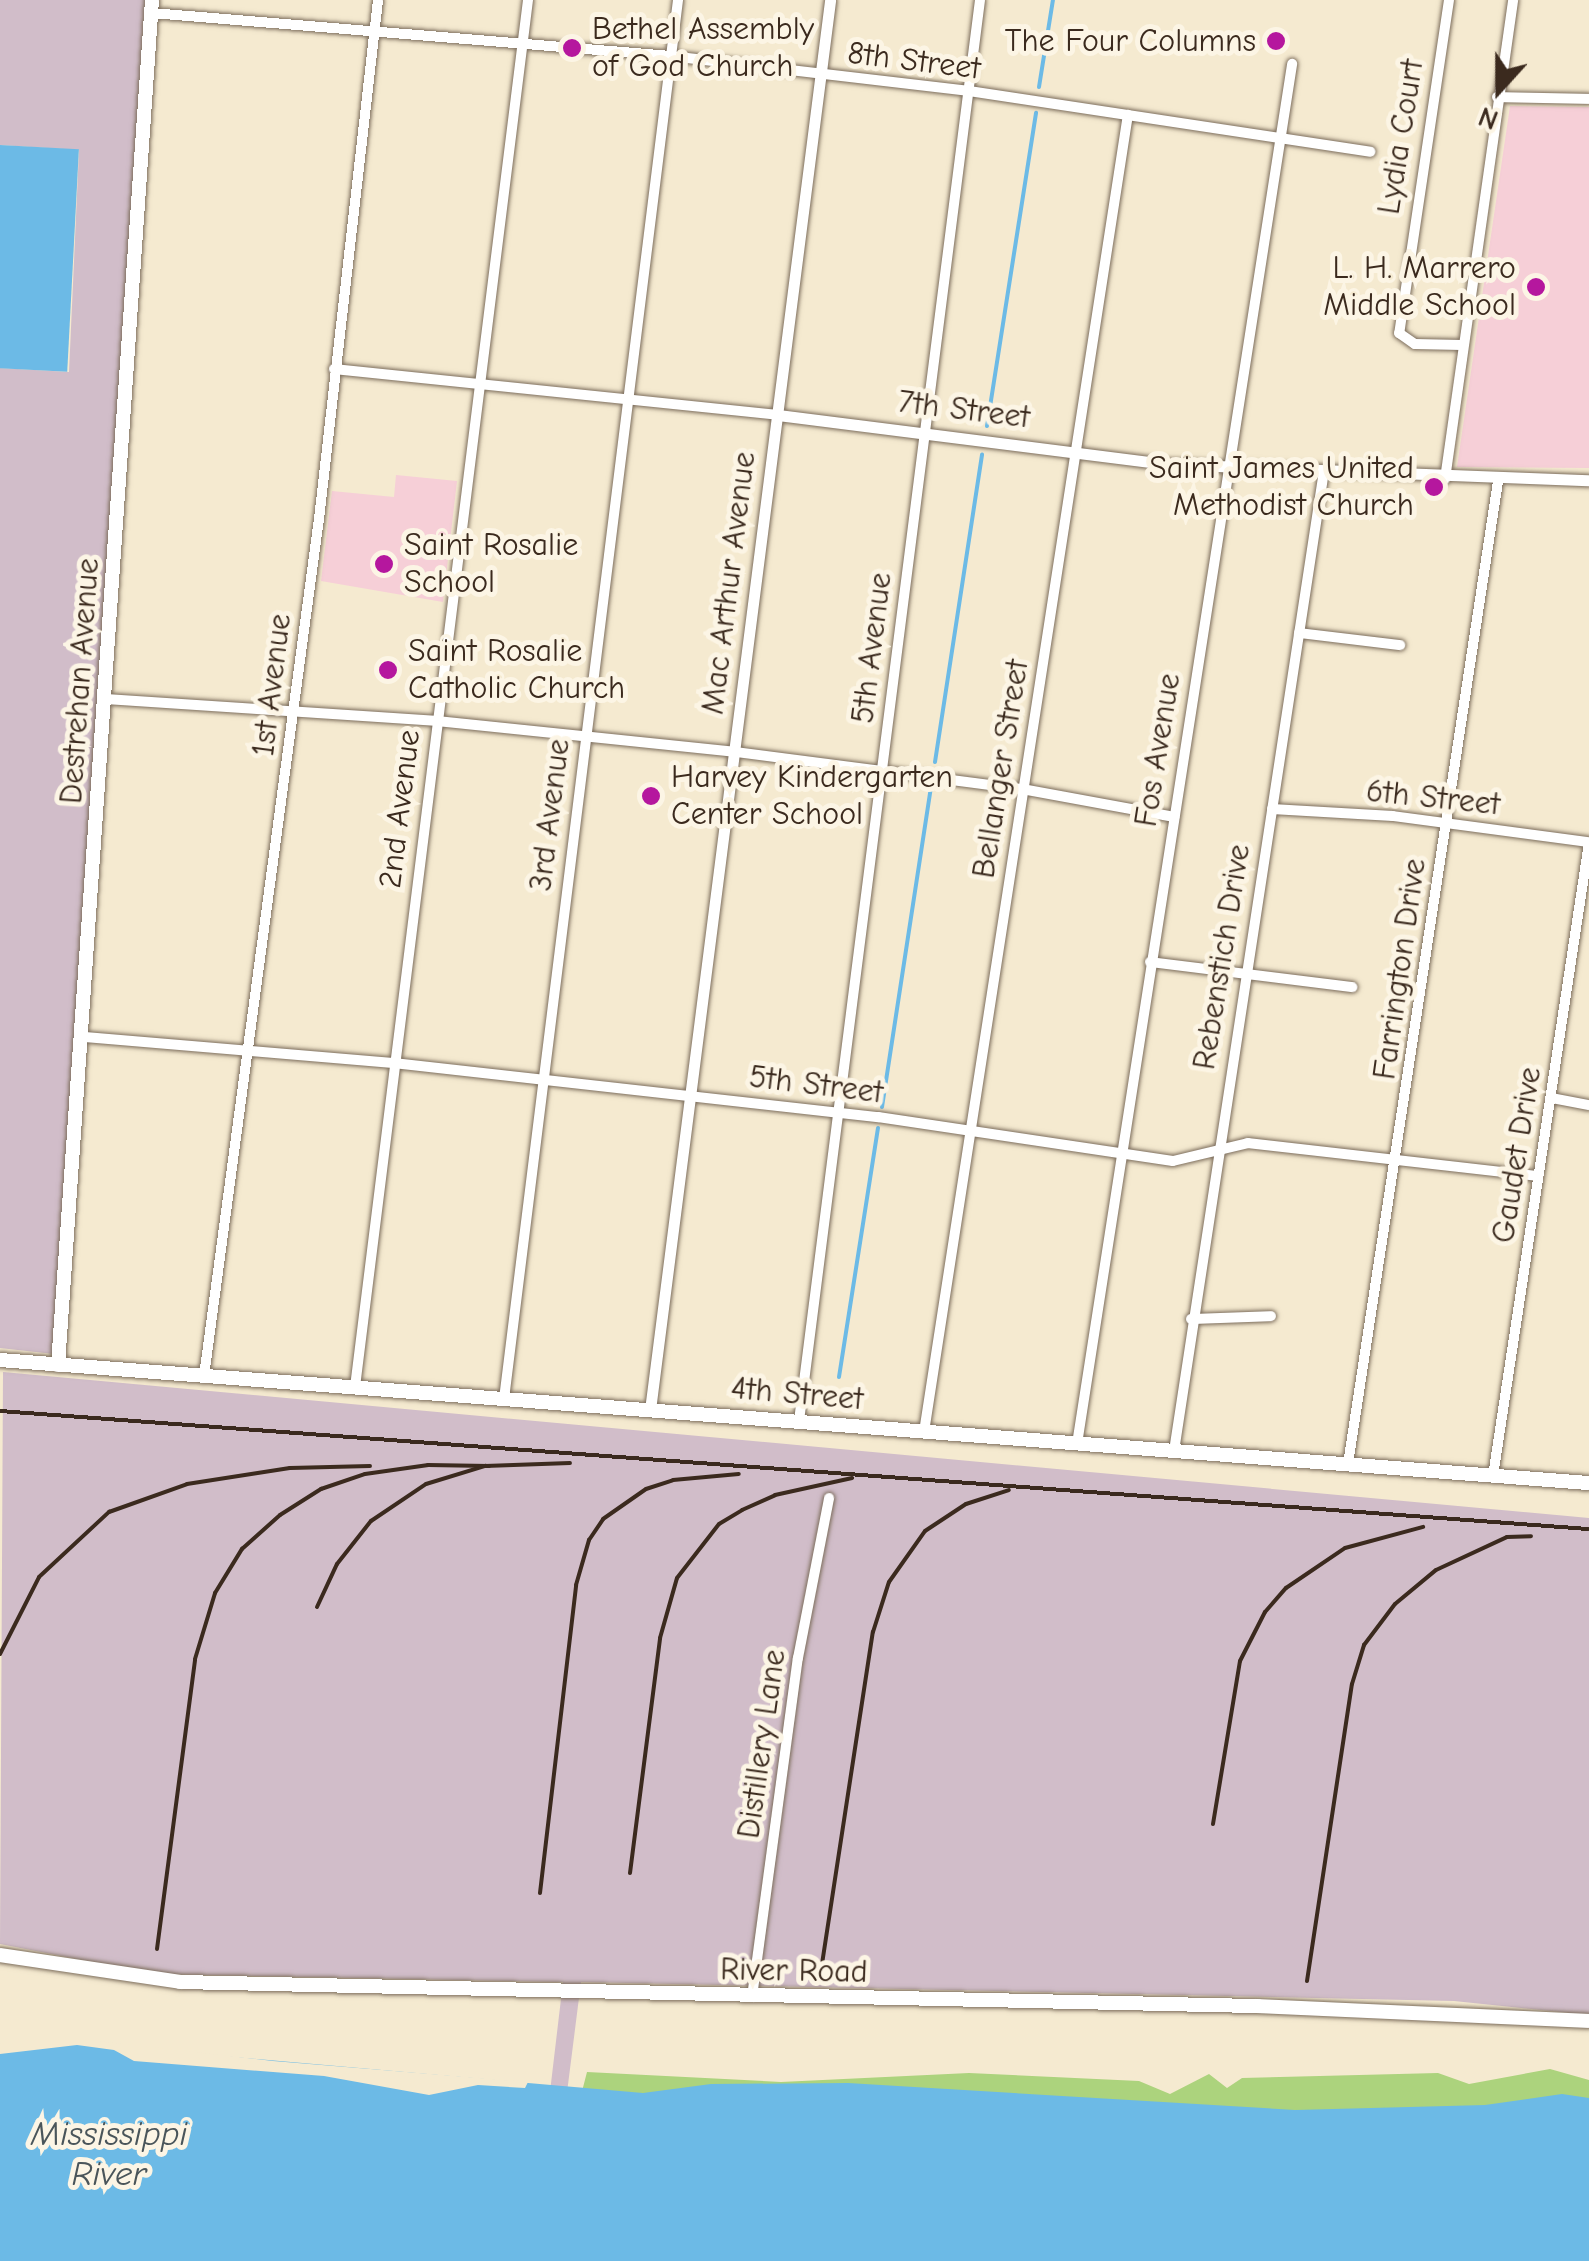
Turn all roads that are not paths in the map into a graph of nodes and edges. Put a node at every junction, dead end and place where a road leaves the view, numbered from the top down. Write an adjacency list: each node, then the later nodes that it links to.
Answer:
1 (378, 0): 9 (street, 1st Avenue)
2 (528, 0): 10 (street, 2nd Avenue)
3 (678, 0): 11 (street, 3rd Avenue)
4 (830, 0): 13 (street, Mac Arthur Avenue)
5 (980, 0): 14 (street, 5th Avenue)
6 (1449, 0): 20 (street, Lydia Court)
7 (1514, 0): 15 (street)
8 (152, 7): 9 (street, 8th Street); 34 (main road, Destrehan Avenue)
9 (374, 29): 10 (street, 8th Street); 21 (street, 1st Avenue)
10 (524, 43): 11 (street, 8th Street); 22 (street, 2nd Avenue)
11 (671, 56): 13 (street, 8th Street); 23 (street, 3rd Avenue)
12 (1292, 64): 18 (street, Fos Avenue)
13 (822, 75): 14 (street, 8th Street); 24 (street, Mac Arthur Avenue)
14 (969, 91): 17 (street, 8th Street); 25 (street, 5th Avenue)
15 (1498, 96): 16 (street); 20 (street)
16 (1589, 98)
17 (1128, 114): 18 (street, 8th Street); 26 (street, Bellanger Street)
18 (1281, 139): 19 (street, 8th Street); 27 (street, Fos Avenue)
19 (1370, 152)
20 (1462, 345): 29 (street)
21 (334, 369): 22 (street, 7th Street); 35 (street, 1st Avenue)
22 (478, 381): 23 (street, 7th Street); 36 (street, 2nd Avenue)
23 (628, 396): 24 (street, 7th Street); 37 (street, 3rd Avenue)
24 (778, 414): 25 (street, 7th Street); 38 (street, Mac Arthur Avenue)
25 (925, 432): 26 (street, 7th Street); 39 (street, 5th Avenue)
26 (1076, 452): 27 (street, 7th Street); 40 (street, Bellanger Street)
27 (1227, 466): 28 (street, 7th Street); 42 (street, Fos Avenue)
28 (1324, 470): 29 (street, 7th Street); 32 (street, Rebenstich Drive)
29 (1445, 479): 31 (street, 7th Street)
30 (1589, 480): 31 (street, 7th Street)
31 (1498, 481): 43 (street, Farrington Drive)
32 (1300, 633): 33 (street); 41 (street, Rebenstich Drive)
33 (1400, 645)
34 (107, 699): 35 (street); 48 (main road, Destrehan Avenue)
35 (294, 711): 36 (street); 49 (street, 1st Avenue)
36 (436, 721): 37 (street); 50 (street, 2nd Avenue)
37 (585, 736): 38 (street); 51 (street, 3rd Avenue)
38 (736, 752): 39 (street); 52 (street, Mac Arthur Avenue)
39 (882, 769): 40 (street); 55 (street, 5th Avenue)
40 (1022, 789): 42 (street); 56 (street, Bellanger Street)
41 (1272, 809): 43 (street, 6th Street); 46 (street, Rebenstich Drive)
42 (1174, 817): 45 (street, Fos Avenue)
43 (1446, 824): 44 (street, 6th Street); 59 (street, Farrington Drive)
44 (1589, 843): 53 (street, Gaudet Drive)
45 (1150, 962): 46 (street); 58 (street, Fos Avenue)
46 (1244, 974): 47 (street); 57 (street, Rebenstich Drive)
47 (1352, 987)
48 (84, 1037): 49 (street, 5th Street); 64 (main road, Destrehan Avenue)
49 (250, 1049): 50 (street, 5th Street); 65 (street, 1st Avenue)
50 (394, 1063): 51 (street, 5th Street); 66 (street, 2nd Avenue)
51 (542, 1079): 52 (street, 5th Street); 67 (street, 3rd Avenue)
52 (692, 1096): 55 (street, 5th Street); 68 (street, Mac Arthur Avenue)
53 (1552, 1098): 54 (street); 60 (street, Gaudet Drive)
54 (1589, 1105)
55 (840, 1112): 56 (street, 5th Street); 69 (street, 5th Avenue)
56 (972, 1130): 58 (street, 5th Street); 70 (street, Bellanger Street)
57 (1217, 1148): 58 (street, 5th Street); 59 (street, 5th Street); 62 (street, Rebenstich Drive)
58 (1120, 1152): 71 (street, Fos Avenue)
59 (1397, 1162): 60 (street, 5th Street); 73 (street, Farrington Drive)
60 (1538, 1176): 74 (street, Gaudet Drive)
61 (1271, 1316): 62 (street)
62 (1192, 1319): 72 (street, Rebenstich Drive)
63 (0, 1360): 64 (main road, 4th Street)
64 (58, 1365): 65 (main road, 4th Street)
65 (204, 1376): 66 (main road, 4th Street)
66 (356, 1387): 67 (main road, 4th Street)
67 (504, 1398): 68 (main road, 4th Street)
68 (650, 1410): 69 (main road, 4th Street)
69 (799, 1421): 70 (main road, 4th Street)
70 (924, 1432): 71 (main road, 4th Street)
71 (1077, 1444): 72 (main road, 4th Street)
72 (1174, 1452): 73 (main road, 4th Street)
73 (1348, 1464): 74 (main road, 4th Street)
74 (1494, 1476): 75 (main road, 4th Street)
75 (1589, 1483)
76 (829, 1498): 78 (street, Distillery Lane)
77 (0, 1955): 78 (main road, River Road)
78 (752, 1998): 79 (main road, River Road)
79 (1589, 2021)

